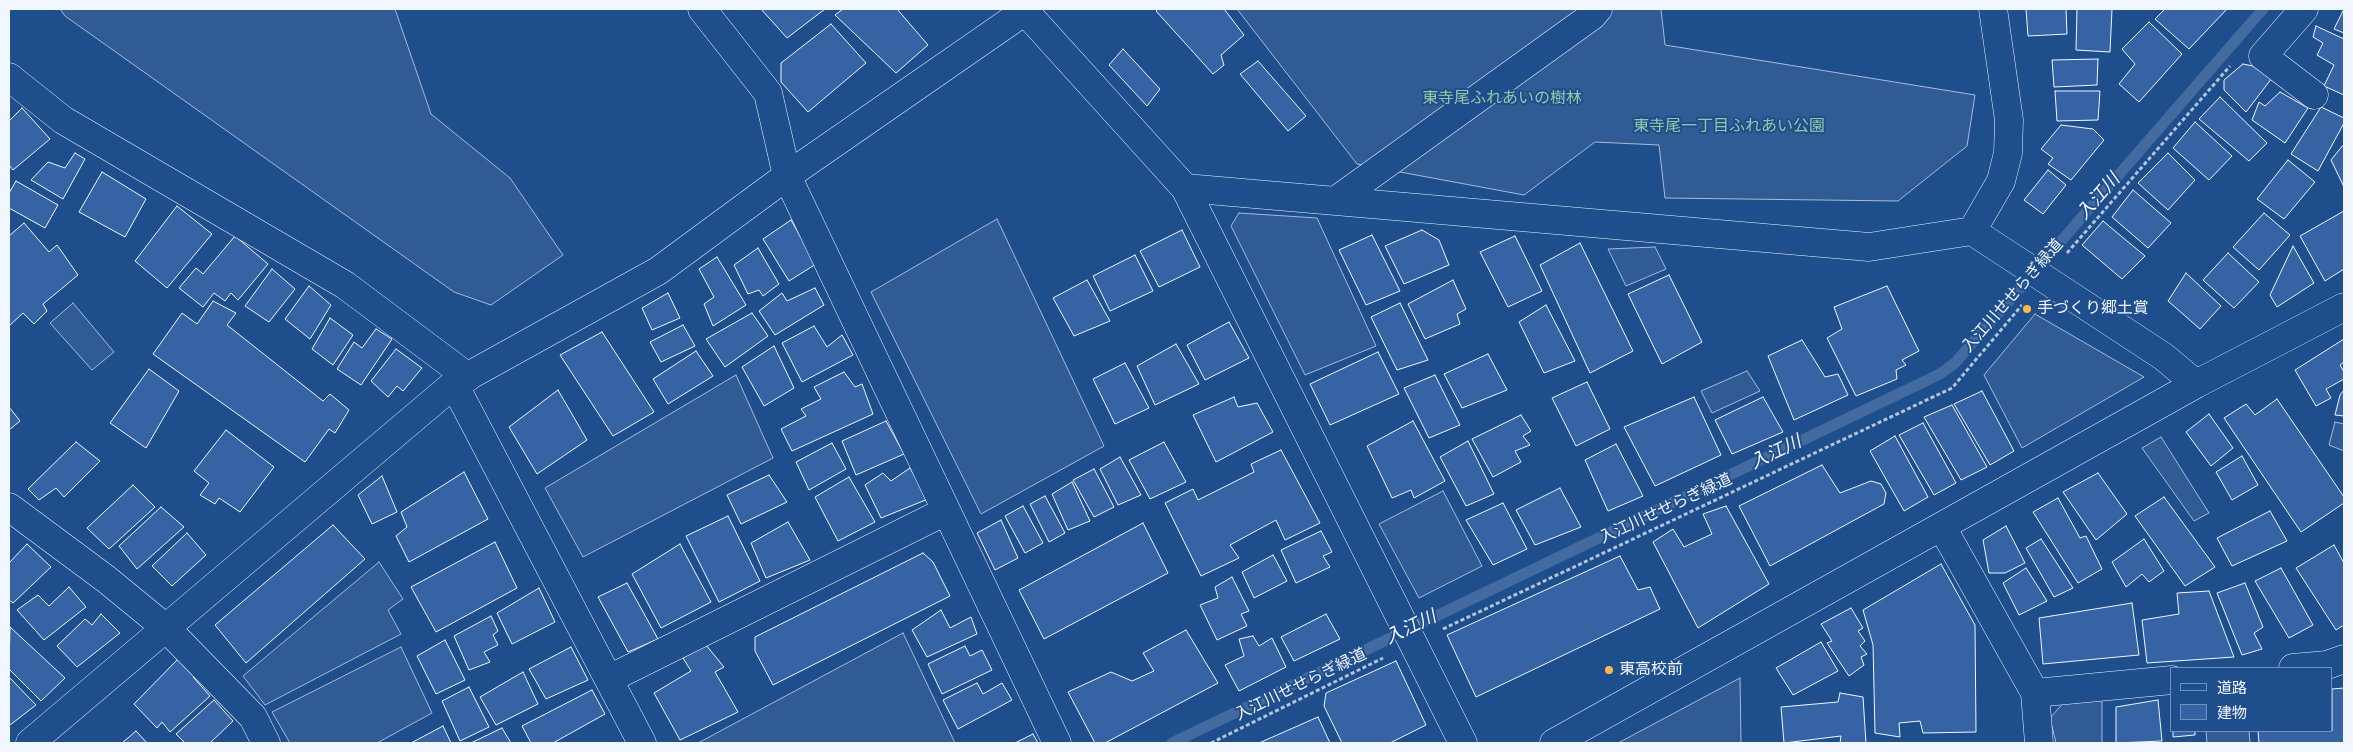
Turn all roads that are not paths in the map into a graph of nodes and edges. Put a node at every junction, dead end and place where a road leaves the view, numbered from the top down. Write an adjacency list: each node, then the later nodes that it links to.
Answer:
1 (702, 9): 8 (street)
2 (1598, 9): 10 (street)
3 (1993, 9): 11 (street)
4 (2304, 9): 7 (street)
5 (1024, 10): 8 (street); 9 (street)
6 (9, 76): 13 (street)
7 (2314, 95)
8 (787, 176): 13 (street); 16 (street)
9 (1185, 188): 10 (street); 28 (street)
10 (1335, 201): 11 (street)
11 (1972, 231): 14 (street)
12 (2344, 307): 14 (street)
13 (461, 381): 18 (street); 21 (street)
14 (2196, 384): 17 (street)
15 (9, 507): 18 (street)
16 (946, 511): 21 (street); 27 (street)
17 (1942, 527): 23 (street); 29 (street)
18 (167, 629): 24 (street); 25 (street)
19 (2344, 659): 20 (street)
20 (2304, 667)
21 (609, 679): 26 (street)
22 (2170, 680): 23 (street)
23 (2036, 693): 30 (street)
24 (30, 743)
25 (266, 743)
26 (642, 743)
27 (1057, 743)
28 (1463, 743)
29 (1554, 743)
30 (2038, 743)

